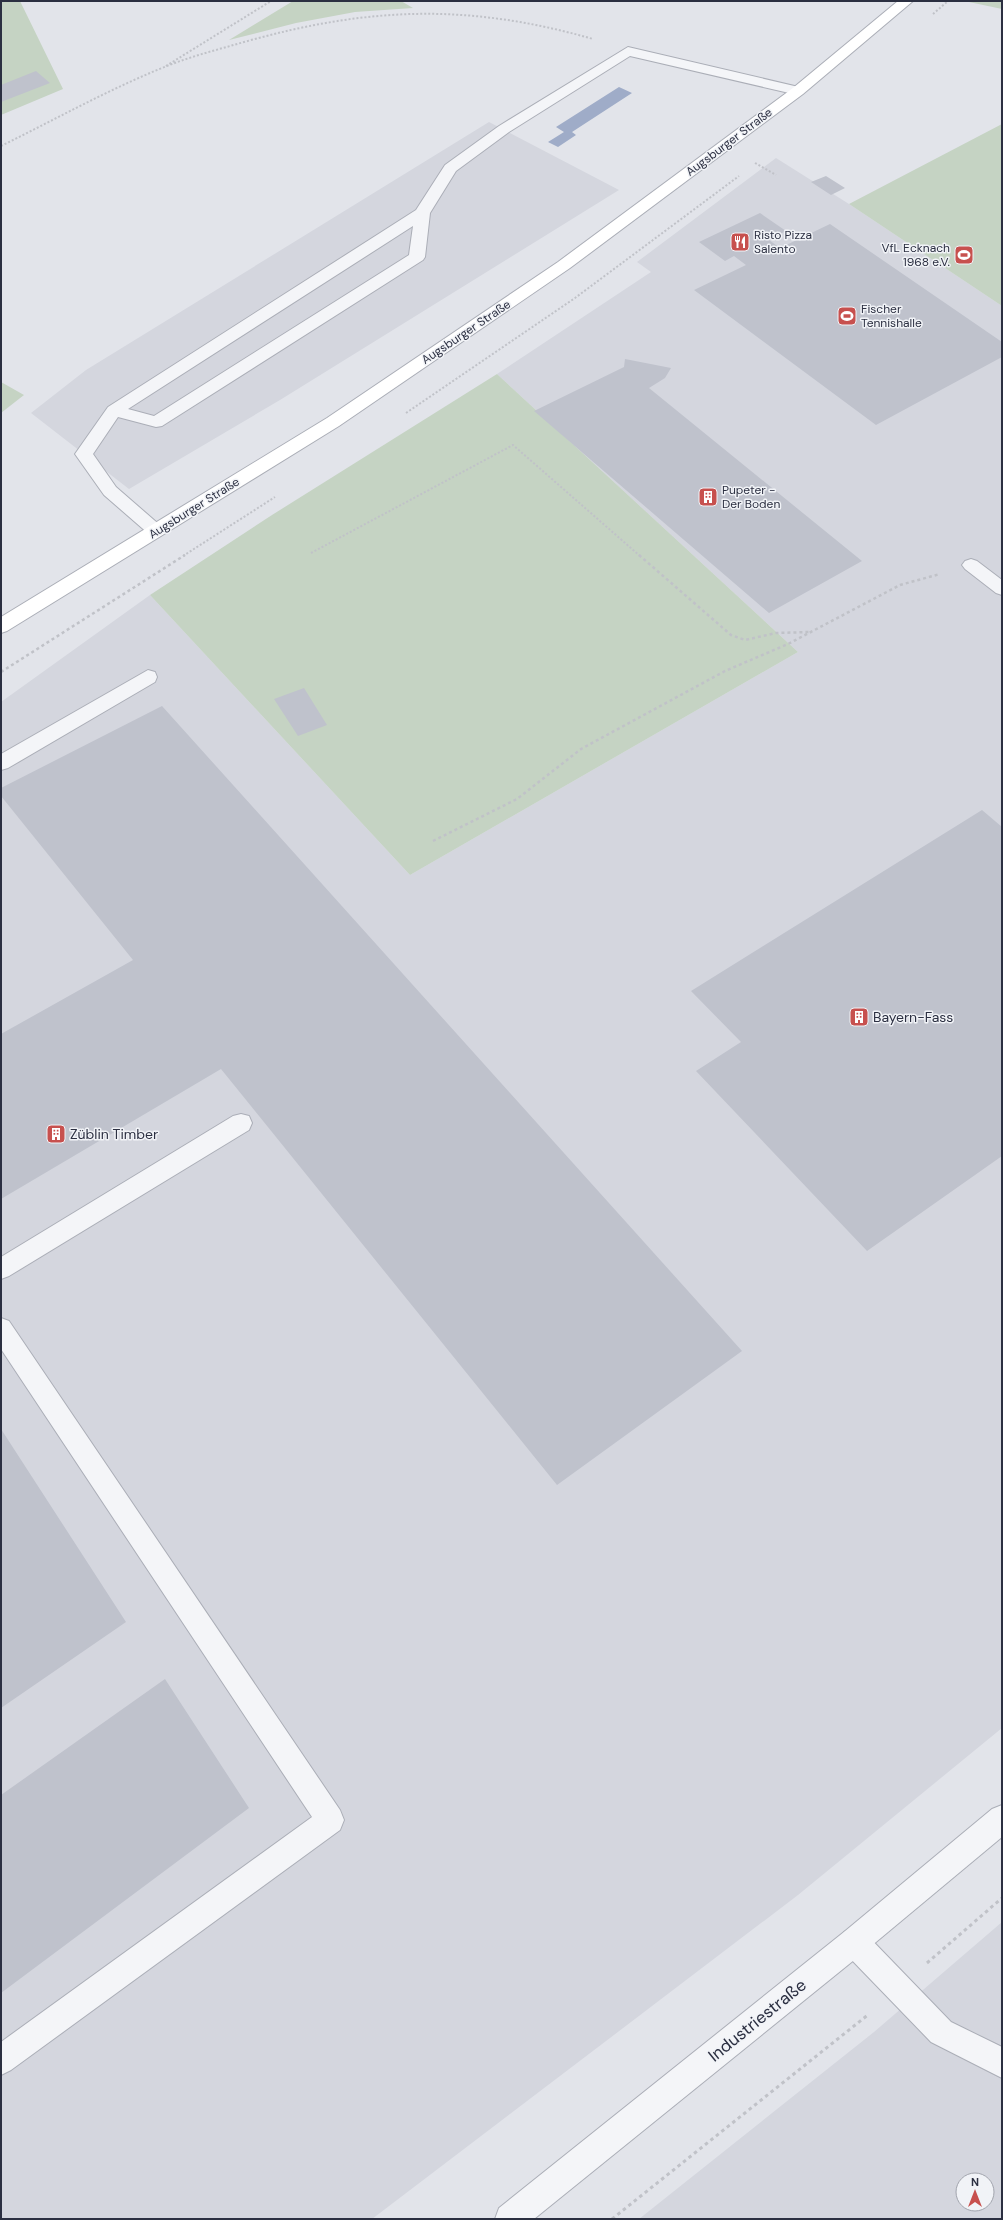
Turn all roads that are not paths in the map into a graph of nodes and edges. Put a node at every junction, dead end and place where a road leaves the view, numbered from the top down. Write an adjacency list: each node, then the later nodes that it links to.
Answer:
1 (906, 1): 2 (main road, Augsburger Straße)
2 (798, 91): 3 (street); 5 (main road, Augsburger Straße)
3 (422, 213): 4 (street); 4 (street)
4 (114, 411): 5 (street)
5 (156, 531): 8 (main road, Augsburger Straße)
6 (971, 565): 7 (street)
7 (1002, 589)
8 (1, 626)
9 (148, 677): 10 (street)
10 (1, 763)
11 (241, 1123): 12 (street)
12 (1, 1269)
13 (1, 1329): 16 (street)
14 (1002, 1819): 15 (street, Industriestraße)
15 (854, 1942): 17 (street); 18 (street, Industriestraße)
16 (1, 2060)
17 (1002, 2063)
18 (510, 2219)

